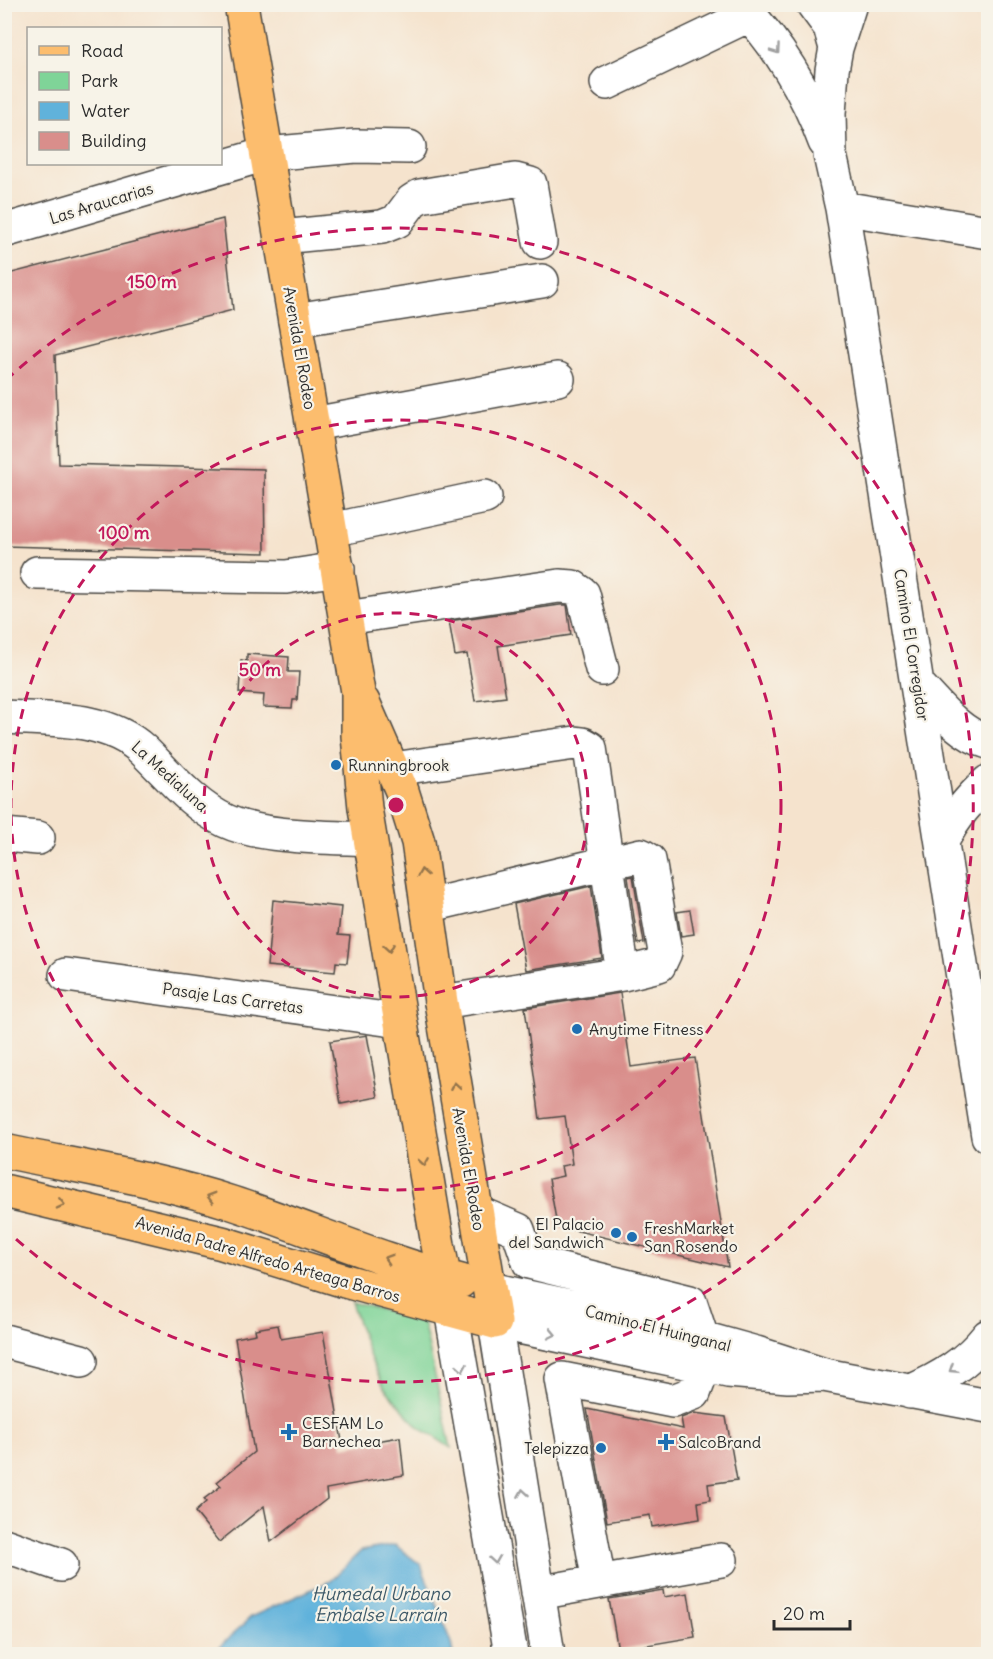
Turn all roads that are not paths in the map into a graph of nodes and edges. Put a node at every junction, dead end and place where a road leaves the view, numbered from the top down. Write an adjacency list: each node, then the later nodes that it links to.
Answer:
1 (241, 4): 8 (main road, Avenida El Rodeo)
2 (813, 4): 5 (street, Camino El Corregidor)
3 (850, 4): 5 (street)
4 (744, 10): 6 (street); 9 (street, Camino El Corregidor, one-way to 9)
5 (836, 48): 9 (street, Camino El Corregidor)
6 (607, 83)
7 (409, 147): 8 (street, Las Araucarias)
8 (266, 154): 11 (street, Las Araucarias); 13 (main road, Avenida El Rodeo)
9 (830, 155): 10 (street, Camino El Corregidor)
10 (842, 208): 12 (street); 25 (street, Camino El Corregidor)
11 (6, 225)
12 (988, 232)
13 (281, 237): 14 (street); 16 (main road, Avenida El Rodeo)
14 (540, 242)
15 (542, 281): 16 (street)
16 (295, 320): 18 (main road, Avenida El Rodeo)
17 (558, 379): 18 (street)
18 (313, 424): 20 (main road, Avenida El Rodeo)
19 (485, 497): 20 (street)
20 (331, 530): 21 (main road, Avenida El Rodeo)
21 (338, 568): 22 (street); 23 (main road, Avenida El Rodeo)
22 (37, 573)
23 (346, 618): 24 (street); 26 (main road, Avenida El Rodeo)
24 (602, 669)
25 (917, 684): 28 (street); 34 (street, Camino El Corregidor)
26 (358, 692): 29 (main road, Avenida El Rodeo); 33 (main road, Avenida El Rodeo)
27 (4, 717): 33 (street, La Medialuna)
28 (988, 742)
29 (393, 769): 35 (street); 36 (main road, Avenida El Rodeo, one-way to 29)
30 (988, 782): 34 (street)
31 (4, 835): 32 (street)
32 (38, 838)
33 (370, 840): 40 (main road, Avenida El Rodeo, one-way to 40)
34 (942, 841): 41 (street, Camino El Corregidor)
35 (606, 862): 36 (street); 37 (street); 37 (street)
36 (427, 906): 39 (main road, Avenida El Rodeo)
37 (623, 974): 39 (street)
38 (66, 975): 40 (street, Pasaje Las Carretas)
39 (441, 1002): 44 (main road, Avenida El Rodeo, one-way to 39)
40 (400, 1020): 45 (main road, Avenida El Rodeo, one-way to 45)
41 (988, 1136)
42 (4, 1151): 45 (main road, Avenida Padre Alfredo Arteaga Barros, one-way to 42)
43 (4, 1191): 48 (main road, Avenida Padre Alfredo Arteaga Barros, one-way to 48)
44 (476, 1212): 46 (street); 47 (main road, Avenida El Rodeo)
45 (444, 1277): 47 (main road, Avenida Padre Alfredo Arteaga Barros); 48 (main road, Avenida El Rodeo)
46 (594, 1278): 49 (street); 53 (street)
47 (490, 1288): 49 (street, Camino El Huinganal); 50 (main road, Avenida El Rodeo)
48 (451, 1310): 50 (main road, Avenida Padre Alfredo Arteaga Barros); 62 (street, Avenida El Rodeo, one-way to 62)
49 (588, 1310): 53 (street, Camino El Huinganal)
50 (495, 1322): 53 (street, Camino El Huinganal, one-way to 53); 61 (street, Avenida El Rodeo, one-way to 50)
51 (988, 1336): 55 (street, one-way to 55)
52 (4, 1341): 54 (street)
53 (703, 1352): 55 (street, Camino El Huinganal); 60 (street)
54 (81, 1360)
55 (909, 1392): 56 (street, Camino El Huinganal)
56 (987, 1407)
57 (4, 1545): 59 (street)
58 (720, 1560): 60 (street)
59 (61, 1565)
60 (599, 1582): 61 (street)
61 (538, 1593): 63 (street, Avenida El Rodeo)
62 (511, 1654)
63 (548, 1654)

